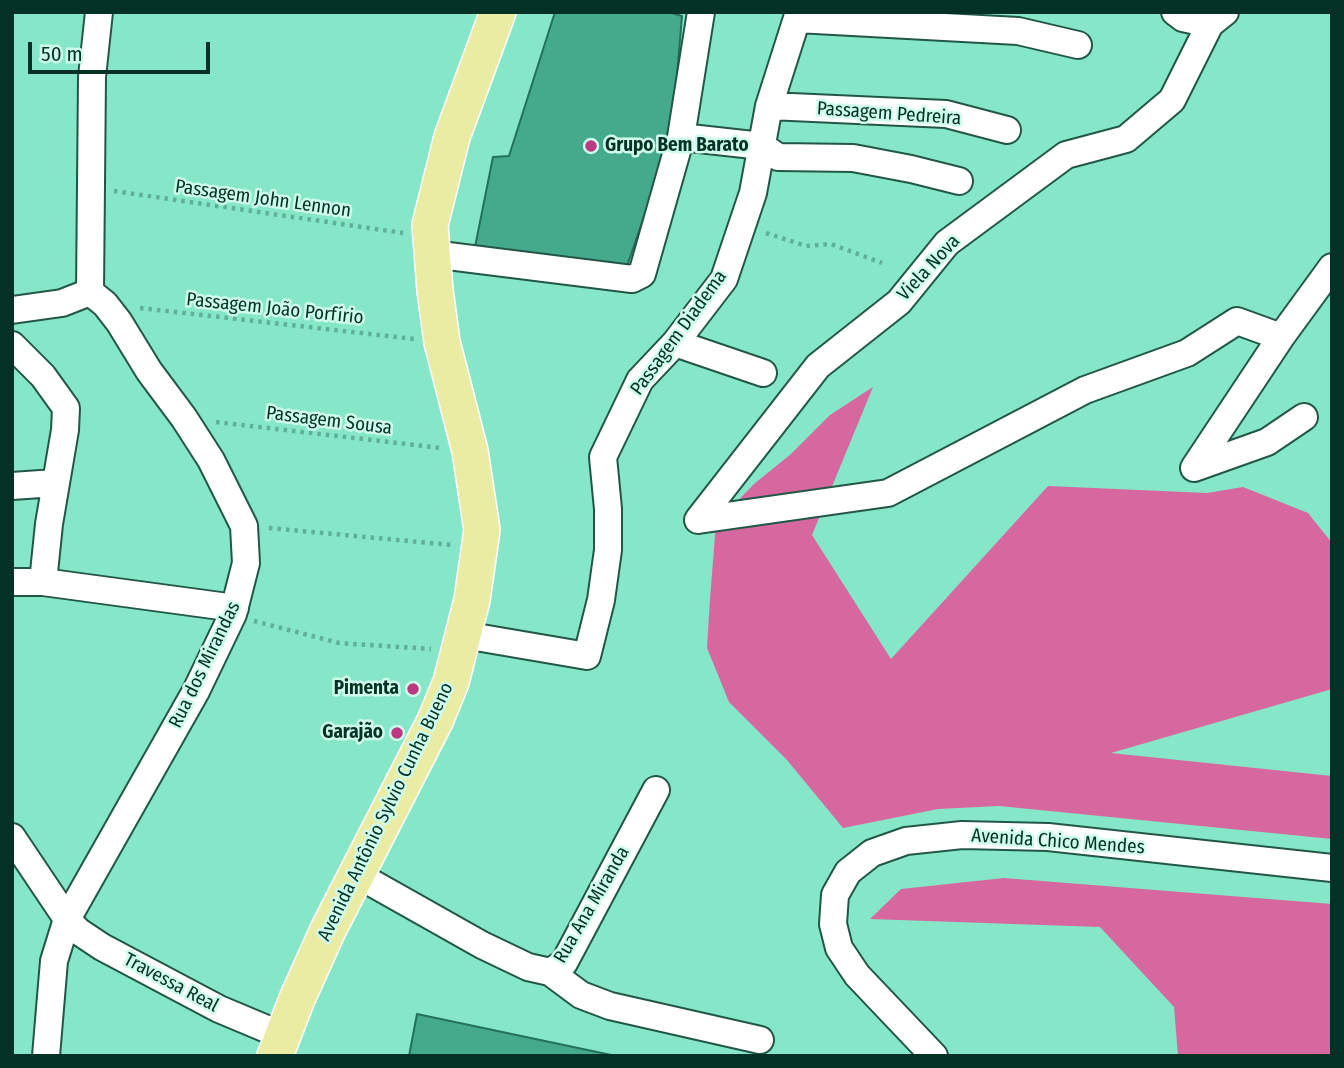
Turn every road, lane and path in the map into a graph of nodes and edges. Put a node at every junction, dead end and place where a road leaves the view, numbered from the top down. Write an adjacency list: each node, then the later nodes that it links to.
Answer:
1 (99, 12): 13 (street)
2 (498, 12): 15 (main road, Avenida Antônio Sylvio Cunha Bueno)
3 (701, 12): 10 (street)
4 (1175, 12): 6 (street)
5 (798, 16): 7 (street); 8 (street, Passagem Diadema)
6 (1217, 18): 20 (street, Viela Nova)
7 (1078, 45)
8 (769, 106): 9 (street, Passagem Pedreira); 11 (street, Passagem Diadema)
9 (1007, 130)
10 (681, 137): 11 (street); 15 (street)
11 (762, 146): 12 (street); 14 (street, Passagem Diadema)
12 (958, 181)
13 (92, 188): 15 (path, Passagem John Lennon); 18 (street)
14 (742, 226): 16 (path); 22 (street, Passagem Diadema)
15 (431, 245): 21 (main road, Avenida Antônio Sylvio Cunha Bueno)
16 (882, 263)
17 (1332, 267): 20 (street)
18 (97, 298): 19 (street); 21 (path, Passagem João Porfírio); 26 (street, Rua dos Mirandas)
19 (12, 310)
20 (1281, 337): 25 (street)
21 (442, 342): 27 (main road, Avenida Antônio Sylvio Cunha Bueno)
22 (675, 343): 24 (street); 35 (street, Passagem Diadema)
23 (12, 345): 28 (street)
24 (764, 373)
25 (1304, 417)
26 (184, 418): 27 (path, Passagem Sousa); 30 (street, Rua dos Mirandas)
27 (470, 451): 31 (main road, Avenida Antônio Sylvio Cunha Bueno)
28 (55, 483): 29 (street); 33 (street)
29 (12, 486)
30 (244, 526): 31 (path); 34 (street, Rua dos Mirandas)
31 (481, 547): 35 (main road, Avenida Antônio Sylvio Cunha Bueno)
32 (12, 582): 33 (street)
33 (43, 582): 34 (street)
34 (234, 611): 35 (path); 40 (street, Rua dos Mirandas)
35 (462, 643): 39 (main road, Avenida Antônio Sylvio Cunha Bueno)
36 (656, 790): 41 (street, Rua Ana Miranda)
37 (12, 837): 40 (street, Travessa Real)
38 (1332, 868): 45 (street, Avenida Chico Mendes)
39 (356, 874): 41 (street, Rua Ana Miranda); 43 (main road, Avenida Antônio Sylvio Cunha Bueno)
40 (67, 919): 43 (street, Travessa Real); 44 (street, Rua dos Mirandas)
41 (550, 972): 42 (street)
42 (760, 1040)
43 (280, 1049)
44 (46, 1056)
45 (934, 1056)

